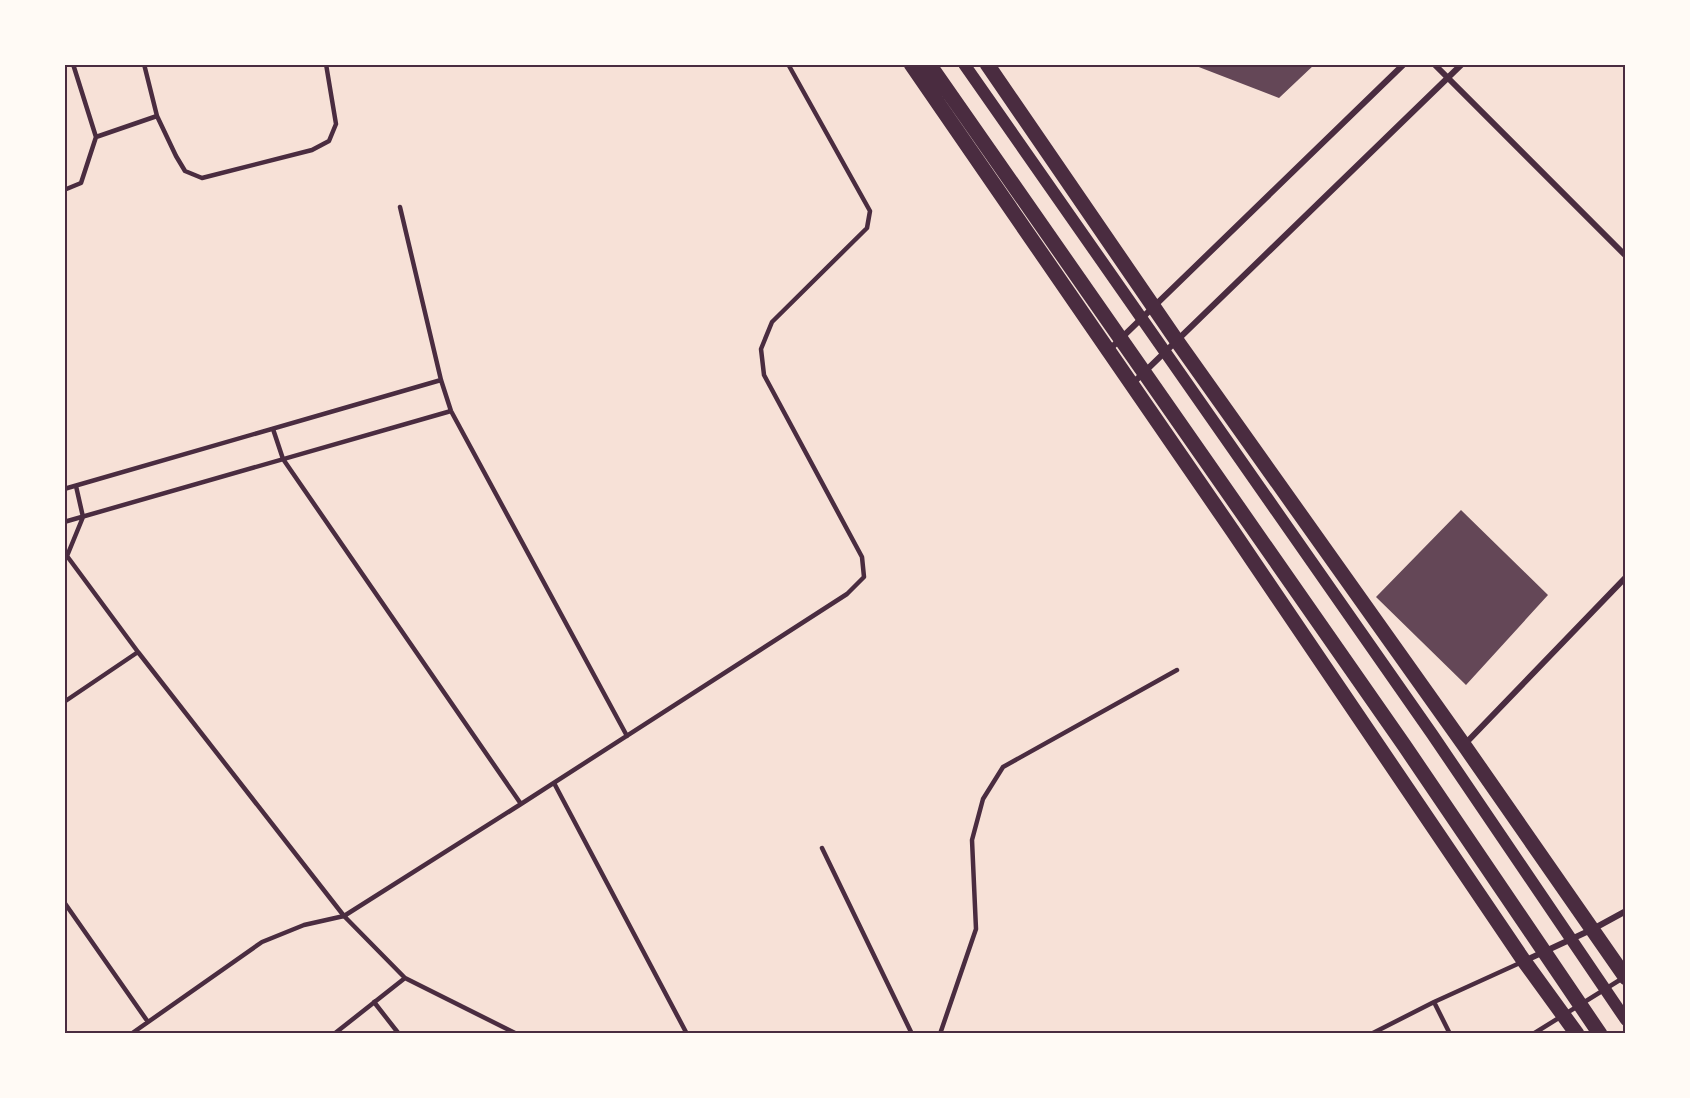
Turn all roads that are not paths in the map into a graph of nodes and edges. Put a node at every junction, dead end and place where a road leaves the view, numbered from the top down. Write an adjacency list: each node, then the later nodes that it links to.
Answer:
1 (73, 64): 14 (lane)
2 (144, 64): 13 (lane)
3 (326, 64): 13 (lane)
4 (788, 64): 35 (lane)
5 (911, 64): 20 (main road)
6 (929, 64): 63 (main road)
7 (964, 64): 50 (main road)
8 (987, 64): 18 (main road)
9 (1404, 64): 18 (street)
10 (1434, 64): 12 (street)
11 (1462, 64): 12 (street)
12 (1448, 79): 17 (street); 19 (street)
13 (158, 116): 14 (lane)
14 (96, 137): 15 (lane)
15 (64, 190)
16 (400, 207): 21 (lane)
17 (1624, 250)
18 (1154, 308): 19 (main road); 20 (street)
19 (1177, 341): 22 (street); 36 (main road)
20 (1108, 351): 22 (main road)
21 (441, 380): 23 (lane); 24 (lane)
22 (1131, 385): 44 (main road)
23 (451, 411): 25 (lane); 35 (lane)
24 (273, 429): 25 (lane); 26 (lane)
25 (283, 459): 28 (lane); 38 (lane)
26 (76, 486): 27 (lane); 28 (lane)
27 (64, 489)
28 (83, 517): 29 (lane); 30 (lane)
29 (64, 522)
30 (66, 556): 32 (lane)
31 (1626, 577): 36 (street)
32 (138, 652): 34 (lane); 42 (lane)
33 (1177, 670): 58 (lane)
34 (64, 702)
35 (627, 736): 37 (lane)
36 (1464, 745): 43 (main road)
37 (554, 783): 38 (lane); 56 (lane)
38 (520, 804): 42 (lane)
39 (822, 848): 57 (lane)
40 (64, 902): 51 (lane)
41 (1626, 911): 43 (street)
42 (344, 916): 46 (lane); 51 (lane)
43 (1593, 929): 44 (street); 45 (main road)
44 (1524, 961): 48 (lane); 49 (main road)
45 (1625, 977): 49 (lane)
46 (405, 978): 47 (lane); 55 (lane)
47 (374, 1002): 53 (lane); 54 (lane)
48 (1434, 1002): 59 (lane); 60 (lane)
49 (1564, 1014): 61 (lane); 62 (main road)
50 (1626, 1020)
51 (148, 1022): 52 (lane)
52 (131, 1034)
53 (334, 1034)
54 (399, 1034)
55 (517, 1034)
56 (687, 1034)
57 (912, 1034)
58 (940, 1034)
59 (1371, 1034)
60 (1450, 1034)
61 (1533, 1034)
62 (1577, 1034)
63 (1600, 1034)

